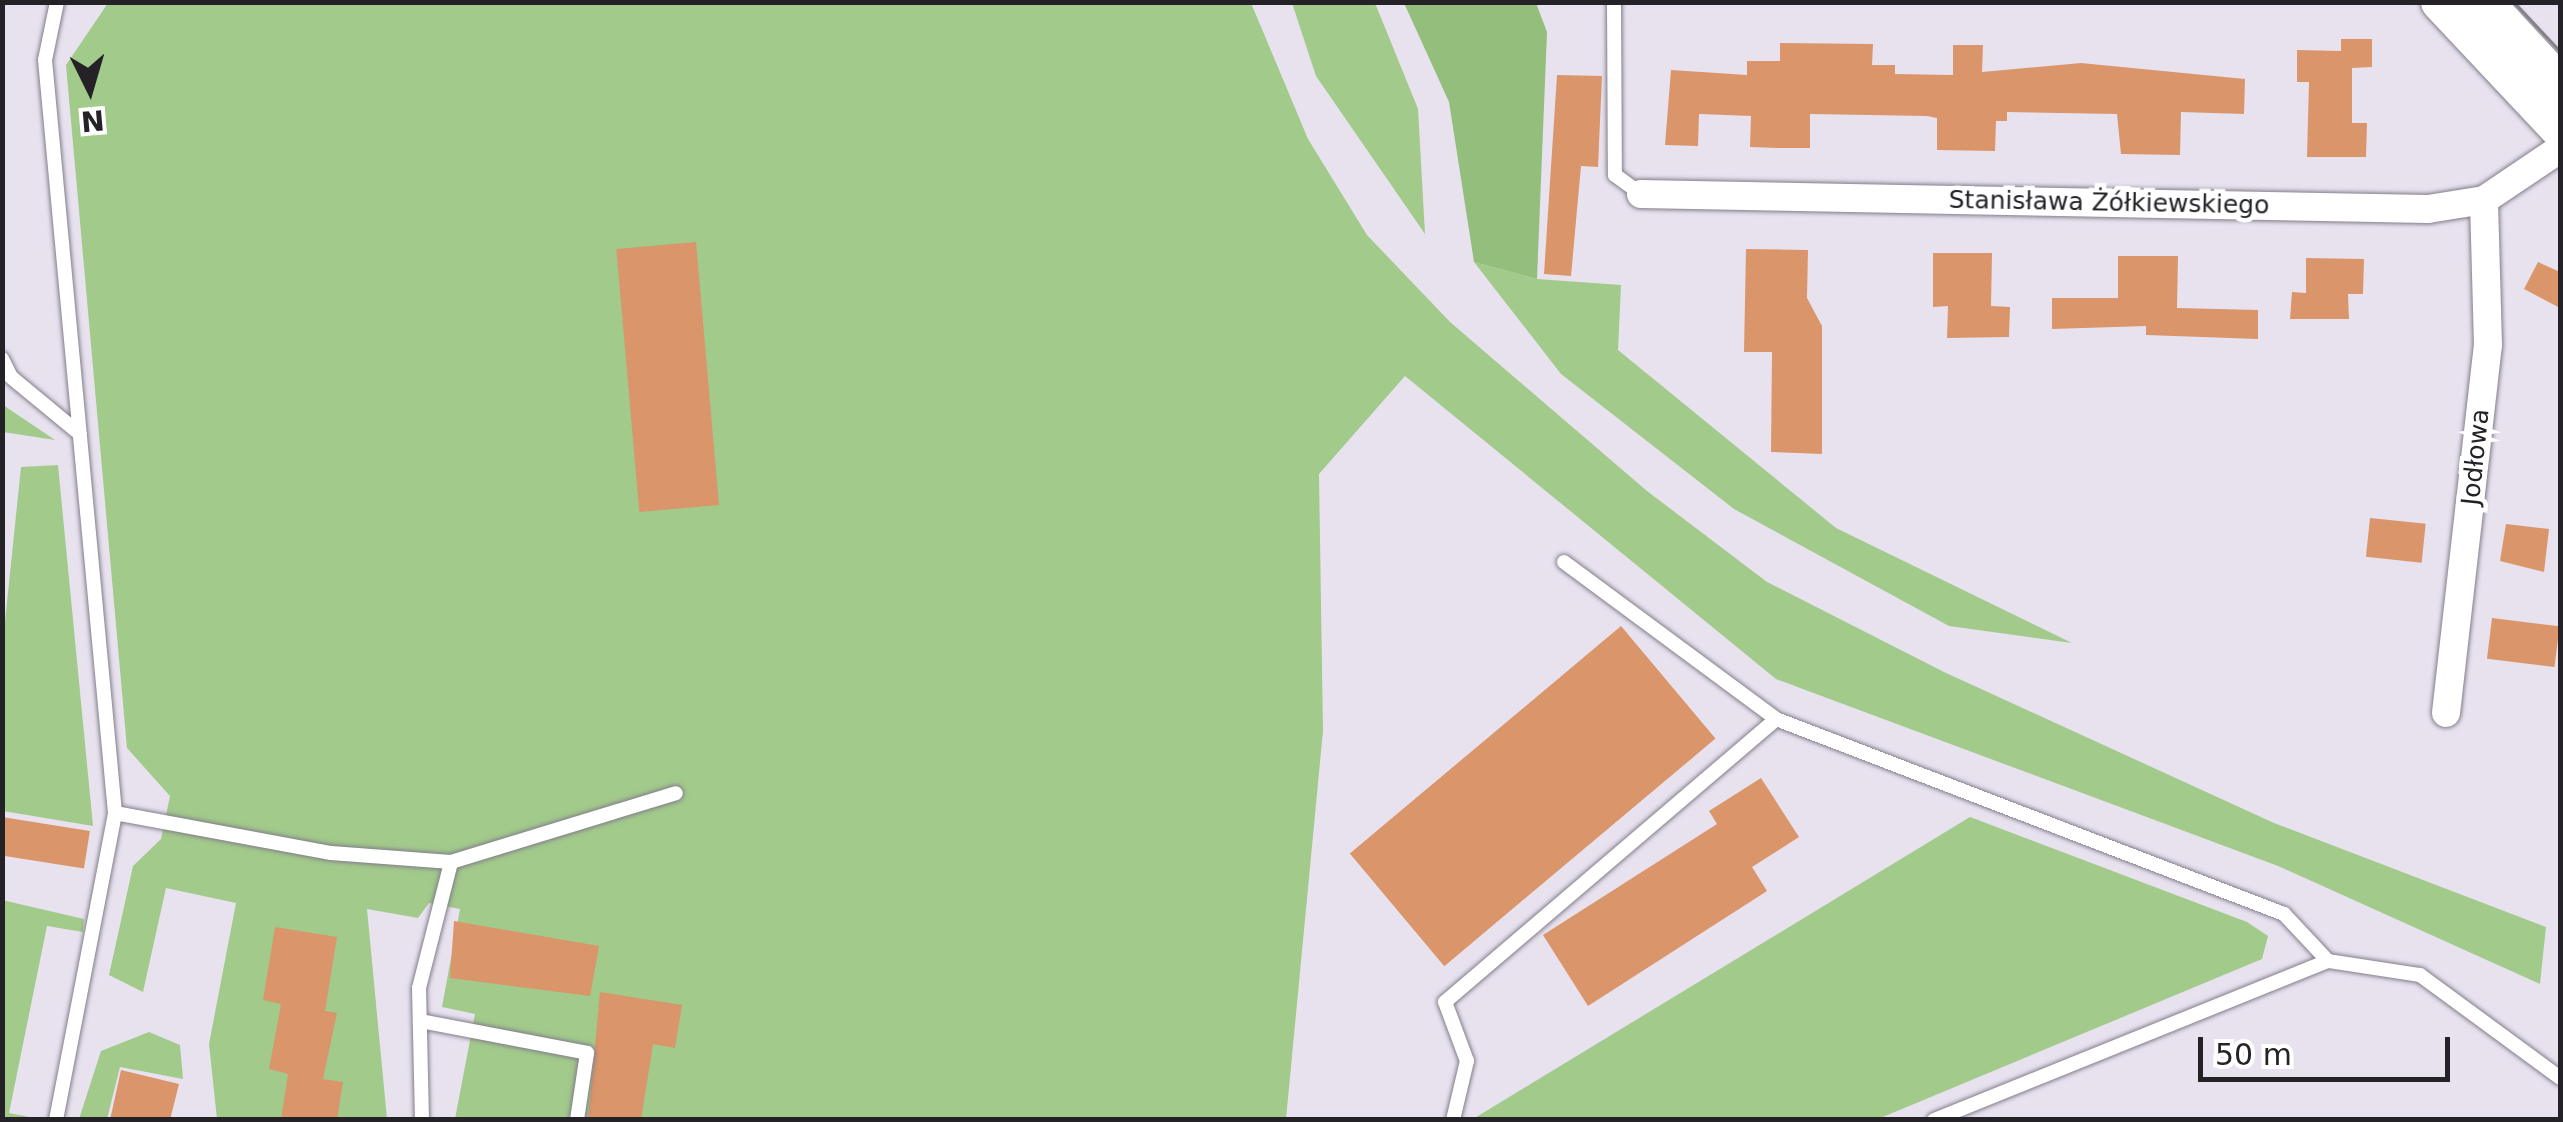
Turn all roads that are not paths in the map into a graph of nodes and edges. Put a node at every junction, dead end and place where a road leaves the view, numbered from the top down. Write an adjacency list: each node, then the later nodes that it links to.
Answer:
1 (57, 2): 11 (lane)
2 (1614, 2): 8 (lane)
3 (2440, 2): 6 (main road)
4 (2484, 2): 5 (main road)
5 (2560, 84)
6 (2560, 130)
7 (2560, 149): 9 (street, Stanisława Żółkiewskiego)
8 (1641, 194): 9 (street, Stanisława Żółkiewskiego)
9 (2484, 200): 13 (street, Jodłowa)
10 (2, 359): 11 (lane)
11 (80, 434): 16 (lane)
12 (1564, 562): 14 (lane)
13 (2446, 713)
14 (1776, 719): 18 (lane); 24 (lane)
15 (676, 793): 17 (lane)
16 (115, 812): 17 (lane); 21 (lane)
17 (451, 862): 19 (lane)
18 (2328, 961): 20 (lane); 25 (lane)
19 (420, 1022): 22 (lane); 23 (lane)
20 (2560, 1078)
21 (56, 1120)
22 (422, 1120)
23 (578, 1120)
24 (1453, 1120)
25 (1934, 1120)

